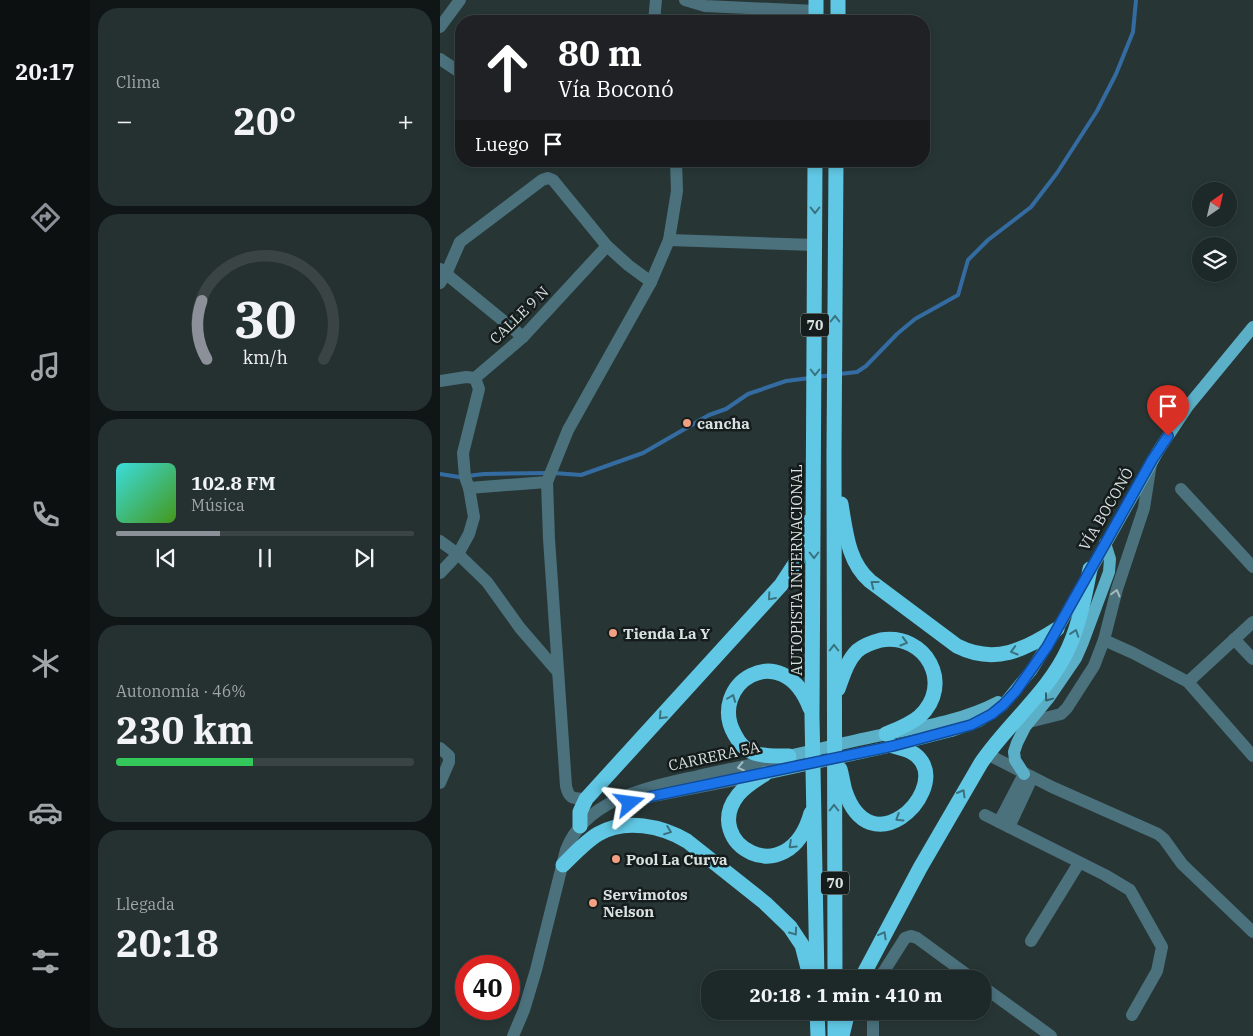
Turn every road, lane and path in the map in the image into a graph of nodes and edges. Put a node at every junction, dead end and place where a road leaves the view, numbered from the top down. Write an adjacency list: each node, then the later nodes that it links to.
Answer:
1 (460, 0): 8 (street)
2 (656, 0): 6 (street)
3 (685, 0): 5 (street)
4 (838, 0): 7 (highway)
5 (816, 11)
6 (655, 15)
7 (838, 15)
8 (440, 27)
9 (440, 59): 10 (street)
10 (455, 69)
11 (676, 167): 14 (street)
12 (815, 167): 15 (highway, AUTOPISTA INTERNACIONAL / 70, one-way to 15)
13 (836, 167): 23 (highway, 70, one-way to 13)
14 (669, 240): 15 (street); 18 (street)
15 (815, 245): 27 (highway, AUTOPISTA INTERNACIONAL / 70, one-way to 27)
16 (607, 246): 17 (street); 18 (street); 20 (street, CALLE 9 N)
17 (442, 275): 20 (street)
18 (651, 282): 25 (street)
19 (1253, 327): 24 (main road, VÍA BOCONÓ)
20 (523, 337): 21 (street, CALLE 9 N)
21 (476, 378): 22 (street); 26 (street)
22 (440, 381)
23 (834, 455): 36 (highway, one-way to 23); 44 (highway, 70, one-way to 23)
24 (1152, 460): 30 (main road, VÍA BOCONÓ); 38 (street, one-way to 24)
25 (547, 482): 26 (street); 41 (street)
26 (469, 488): 31 (street)
27 (814, 488): 45 (highway, AUTOPISTA INTERNACIONAL / 70, one-way to 45); 57 (highway, one-way to 57)
28 (1181, 489): 32 (street)
29 (440, 541): 31 (street)
30 (1105, 543): 33 (main road, VÍA BOCONÓ); 40 (main road)
31 (458, 554): 34 (street); 41 (street)
32 (1253, 567)
33 (1090, 569): 36 (main road, VÍA BOCONÓ); 49 (highway, one-way to 33)
34 (440, 573)
35 (1253, 622): 37 (street)
36 (1058, 629): 47 (main road, VÍA BOCONÓ)
37 (1234, 638): 39 (street); 43 (street)
38 (1104, 640): 42 (street); 43 (street)
39 (1253, 659)
40 (1072, 665): 42 (street); 46 (main road, one-way to 46)
41 (558, 672): 57 (street)
42 (1089, 677): 46 (street)
43 (1188, 682): 51 (street)
44 (834, 701): 47 (highway, one-way to 47); 55 (highway, 70)
45 (813, 719): 50 (highway, one-way to 45); 56 (highway, AUTOPISTA INTERNACIONAL / 70)
46 (1029, 722): 53 (main road)
47 (889, 740): 50 (main road, VÍA BOCONÓ); 52 (main road, VÍA BOCONÓ); 55 (highway, one-way to 55)
48 (440, 748): 54 (street)
49 (987, 754): 53 (street); 68 (highway, one-way to 49)
50 (789, 756): 60 (street, CARRERA 5A, one-way to 60)
51 (1253, 756)
52 (765, 774): 56 (highway, one-way to 52); 62 (street, CARRERA 5A)
53 (1028, 776): 59 (street); 63 (street)
54 (440, 783)
55 (840, 789): 67 (highway, 70, one-way to 55)
56 (813, 798): 66 (highway, AUTOPISTA INTERNACIONAL / 70)
57 (586, 799): 60 (highway)
58 (985, 815): 59 (street)
59 (1004, 825): 61 (street)
60 (580, 826): 62 (street, CARRERA 5A)
61 (1079, 863): 64 (street); 72 (street)
62 (563, 865): 65 (highway, one-way to 65); 77 (street, CARRERA 5A)
63 (1253, 932)
64 (1031, 940)
65 (808, 970)
66 (817, 970)
67 (835, 970)
68 (865, 970)
69 (884, 970): 70 (street)
70 (961, 970)
71 (991, 993): 82 (street)
72 (1132, 1015)
73 (817, 1020): 78 (highway)
74 (835, 1020): 79 (highway)
75 (846, 1020): 80 (highway)
76 (873, 1020): 81 (street)
77 (513, 1036)
78 (818, 1036)
79 (836, 1036)
80 (842, 1036)
81 (874, 1036)
82 (1051, 1036)

